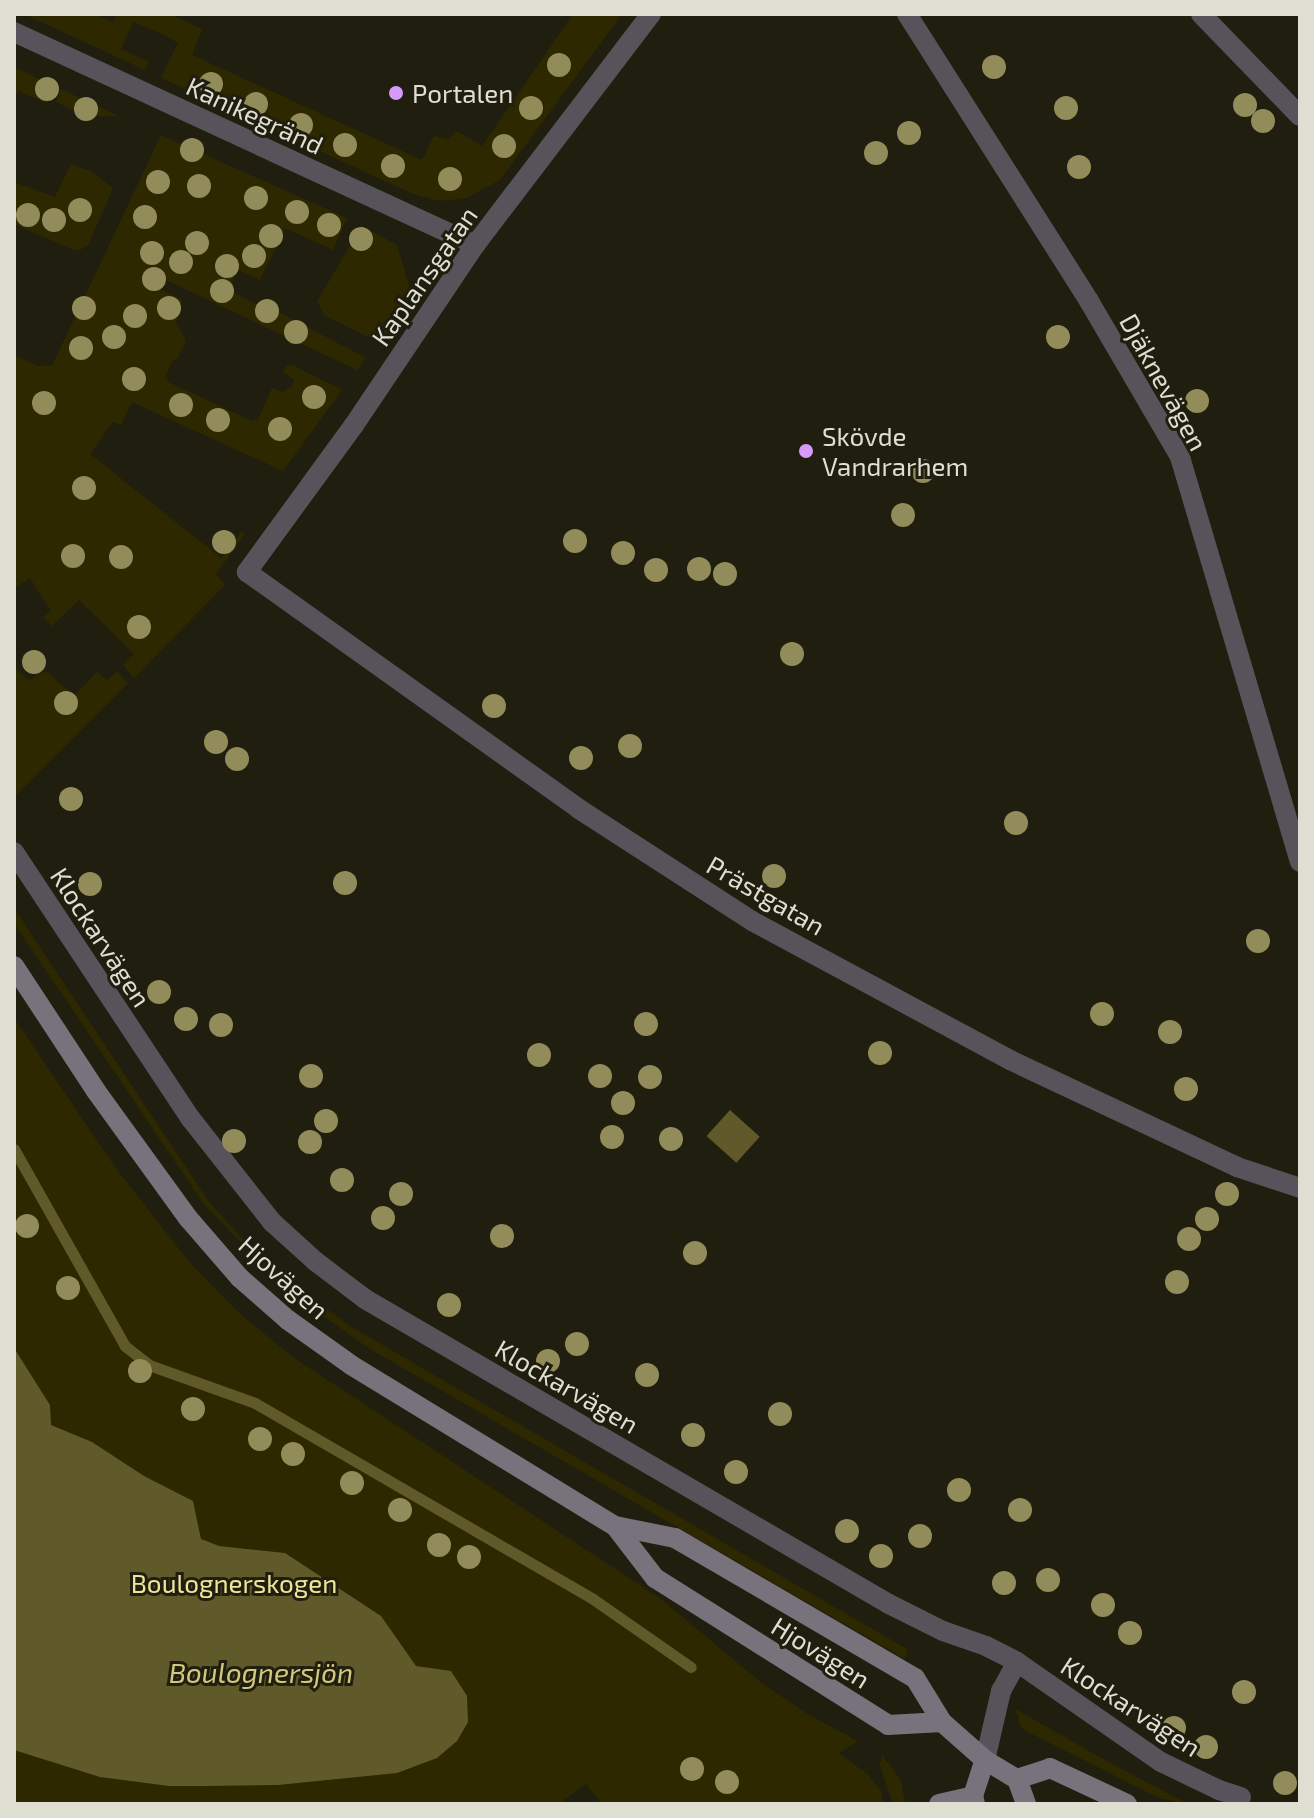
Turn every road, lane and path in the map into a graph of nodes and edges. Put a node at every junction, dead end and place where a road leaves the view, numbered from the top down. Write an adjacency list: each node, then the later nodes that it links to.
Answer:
1 (651, 14): 6 (street, Kaplansgatan)
2 (907, 14): 9 (street, Djäknevägen)
3 (1201, 14): 5 (street)
4 (14, 32): 6 (street, Kanikegränd)
5 (1300, 116)
6 (475, 245): 7 (street, Kaplansgatan)
7 (247, 572): 11 (street, Prästgatan)
8 (14, 852): 13 (street, Klockarvägen)
9 (1300, 862)
10 (14, 966): 12 (main road, Hjovägen)
11 (1300, 1188)
12 (615, 1526): 14 (main road, Hjovägen); 14 (main road, Hjovägen)
13 (1017, 1662): 15 (street); 17 (street, Klockarvägen)
14 (942, 1722): 15 (main road, Hjovägen)
15 (985, 1760): 16 (main road, Hjovägen); 18 (main road)
16 (1017, 1779): 20 (main road); 21 (main road)
17 (1241, 1797)
18 (974, 1800): 19 (main road)
19 (939, 1804)
20 (1026, 1804)
21 (1127, 1804)

